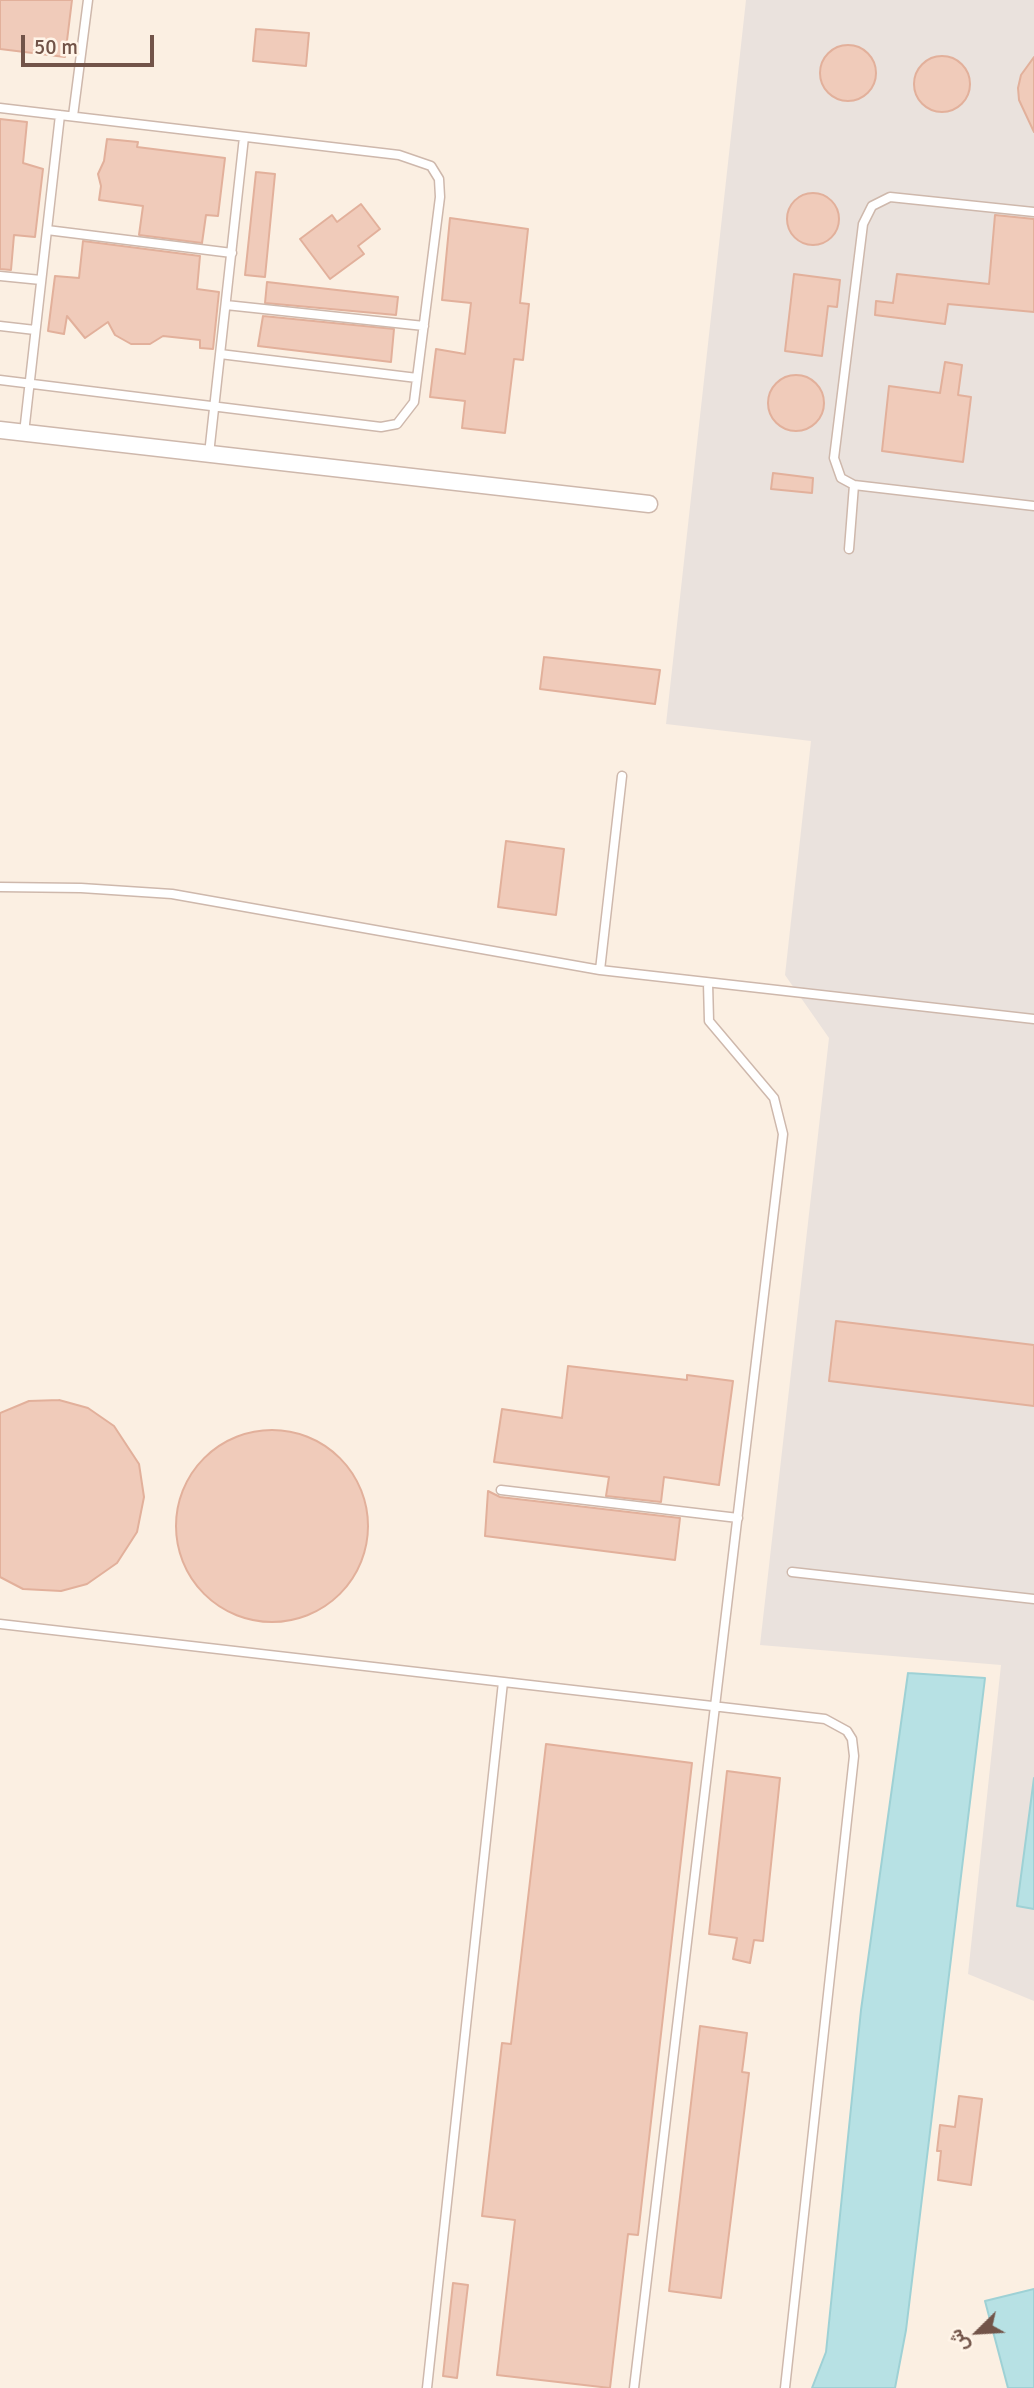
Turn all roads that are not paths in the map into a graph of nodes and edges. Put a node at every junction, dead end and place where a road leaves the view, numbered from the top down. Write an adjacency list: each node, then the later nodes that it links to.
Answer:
1 (88, 0): 4 (lane)
2 (0, 108): 3 (lane)
3 (60, 115): 4 (lane); 7 (lane)
4 (73, 116): 5 (lane)
5 (244, 137): 8 (lane); 13 (lane)
6 (1034, 212): 23 (lane)
7 (47, 230): 8 (lane); 10 (lane)
8 (232, 253): 11 (lane)
9 (0, 276): 10 (lane)
10 (41, 280): 14 (lane)
11 (226, 306): 13 (lane); 15 (lane)
12 (0, 326): 14 (lane)
13 (424, 326): 16 (lane)
14 (35, 330): 18 (lane)
15 (220, 354): 16 (lane); 19 (lane)
16 (417, 378): 19 (lane)
17 (0, 380): 18 (lane)
18 (29, 383): 19 (lane); 21 (lane)
19 (215, 405): 22 (lane)
20 (0, 429): 21 (street)
21 (24, 433): 22 (street)
22 (208, 455): 24 (street)
23 (854, 485): 25 (lane); 26 (lane)
24 (649, 504)
25 (1034, 506)
26 (849, 549)
27 (622, 776): 29 (lane)
28 (0, 887): 29 (lane)
29 (600, 970): 30 (lane)
30 (708, 983): 31 (lane); 33 (lane)
31 (1034, 1019)
32 (501, 1490): 33 (lane)
33 (738, 1518): 38 (lane)
34 (792, 1572): 35 (lane)
35 (1034, 1599)
36 (0, 1624): 37 (lane)
37 (503, 1682): 38 (lane); 39 (lane)
38 (714, 1706): 40 (lane); 41 (lane)
39 (427, 2388)
40 (634, 2388)
41 (785, 2388)

